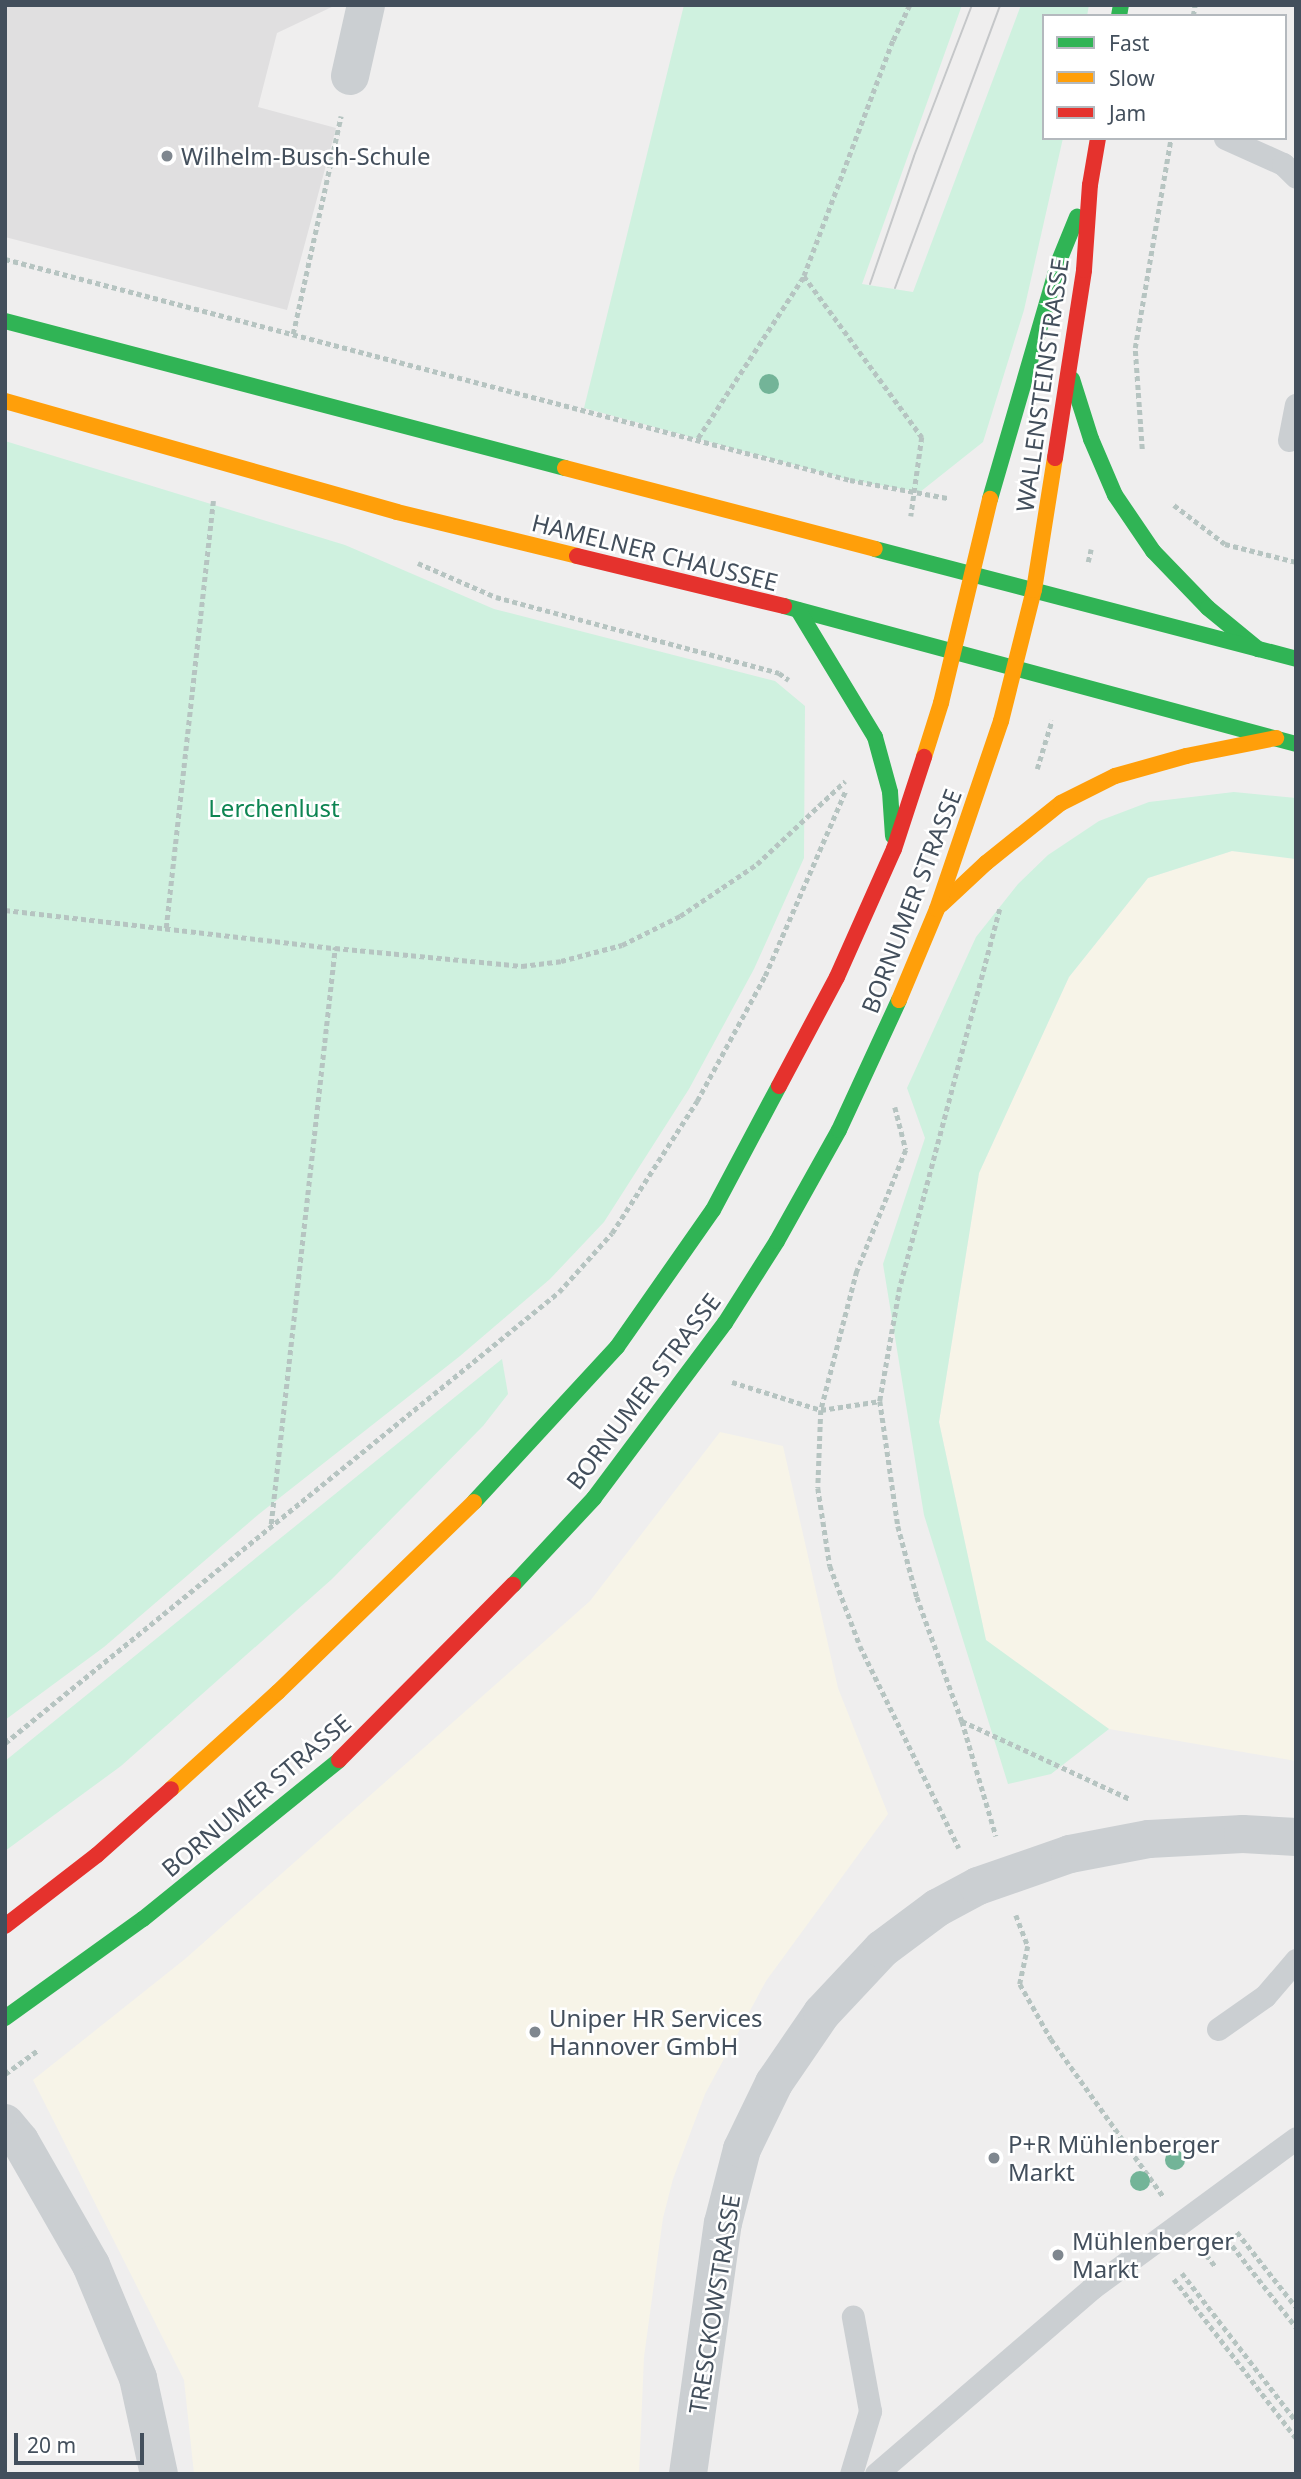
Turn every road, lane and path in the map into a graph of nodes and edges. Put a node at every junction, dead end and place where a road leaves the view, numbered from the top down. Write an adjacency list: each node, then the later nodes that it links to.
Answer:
1 (366, 5): 3 (street)
2 (910, 5): 10 (path)
3 (350, 76): 12 (path)
4 (1098, 140): 8 (main road, WALLENSTEINSTRASSE)
5 (1171, 140): 18 (path)
6 (1229, 140): 7 (lane)
7 (1296, 177)
8 (1090, 186): 13 (main road, WALLENSTEINSTRASSE); 23 (main road, WALLENSTEINSTRASSE)
9 (5, 259): 12 (path)
10 (804, 276): 16 (path); 16 (path)
11 (5, 321): 23 (main road)
12 (293, 334): 16 (path)
13 (1069, 370): 24 (main road, WALLENSTEINSTRASSE); 26 (main road)
14 (5, 401): 25 (main road, HAMELNER CHAUSSEE)
15 (1296, 405): 17 (lane)
16 (698, 438)
17 (1289, 440)
18 (1148, 459)
19 (213, 495): 37 (path)
20 (1169, 501): 22 (path)
21 (407, 557): 30 (path)
22 (1296, 562)
23 (971, 574): 24 (main road); 27 (main road, BORNUMER STRASSE)
24 (1034, 590): 26 (main road); 29 (main road, BORNUMER STRASSE)
25 (798, 610): 27 (main road, HAMELNER CHAUSSEE); 33 (main road)
26 (1258, 649): 28 (main road)
27 (953, 652): 29 (main road, HAMELNER CHAUSSEE); 33 (main road, BORNUMER STRASSE)
28 (1296, 659)
29 (1015, 669): 31 (main road, HAMELNER CHAUSSEE); 35 (main road, BORNUMER STRASSE)
30 (790, 681)
31 (1276, 738): 32 (main road, HAMELNER CHAUSSEE); 35 (main road)
32 (1296, 744)
33 (894, 849): 49 (main road, BORNUMER STRASSE)
34 (1001, 904): 41 (path)
35 (937, 909): 52 (main road, BORNUMER STRASSE)
36 (5, 910): 37 (path)
37 (166, 928): 38 (path)
38 (335, 948): 43 (path); 43 (path)
39 (892, 1096): 42 (path)
40 (726, 1380): 42 (path)
41 (880, 1401): 42 (path); 44 (path)
42 (821, 1410): 48 (path)
43 (271, 1524): 45 (path)
44 (962, 1721): 46 (path); 48 (path)
45 (5, 1742)
46 (1133, 1801)
47 (1296, 1837): 48 (street, TRESCKOWSTRASSE)
48 (993, 1881): 69 (street, TRESCKOWSTRASSE)
49 (5, 1926)
50 (1018, 1926): 56 (path)
51 (1296, 1960): 53 (lane)
52 (5, 2018)
53 (1218, 2029)
54 (18, 2066): 55 (path)
55 (5, 2074)
56 (1110, 2121)
57 (5, 2123): 68 (street)
58 (1296, 2138): 71 (lane)
59 (1237, 2232): 63 (path)
60 (1227, 2239): 65 (path)
61 (1182, 2273): 66 (path)
62 (1174, 2279): 67 (path)
63 (1296, 2307)
64 (853, 2317): 70 (lane)
65 (1296, 2327)
66 (1296, 2421)
67 (1296, 2438)
68 (159, 2474)
69 (688, 2474)
70 (850, 2474)
71 (876, 2474)

